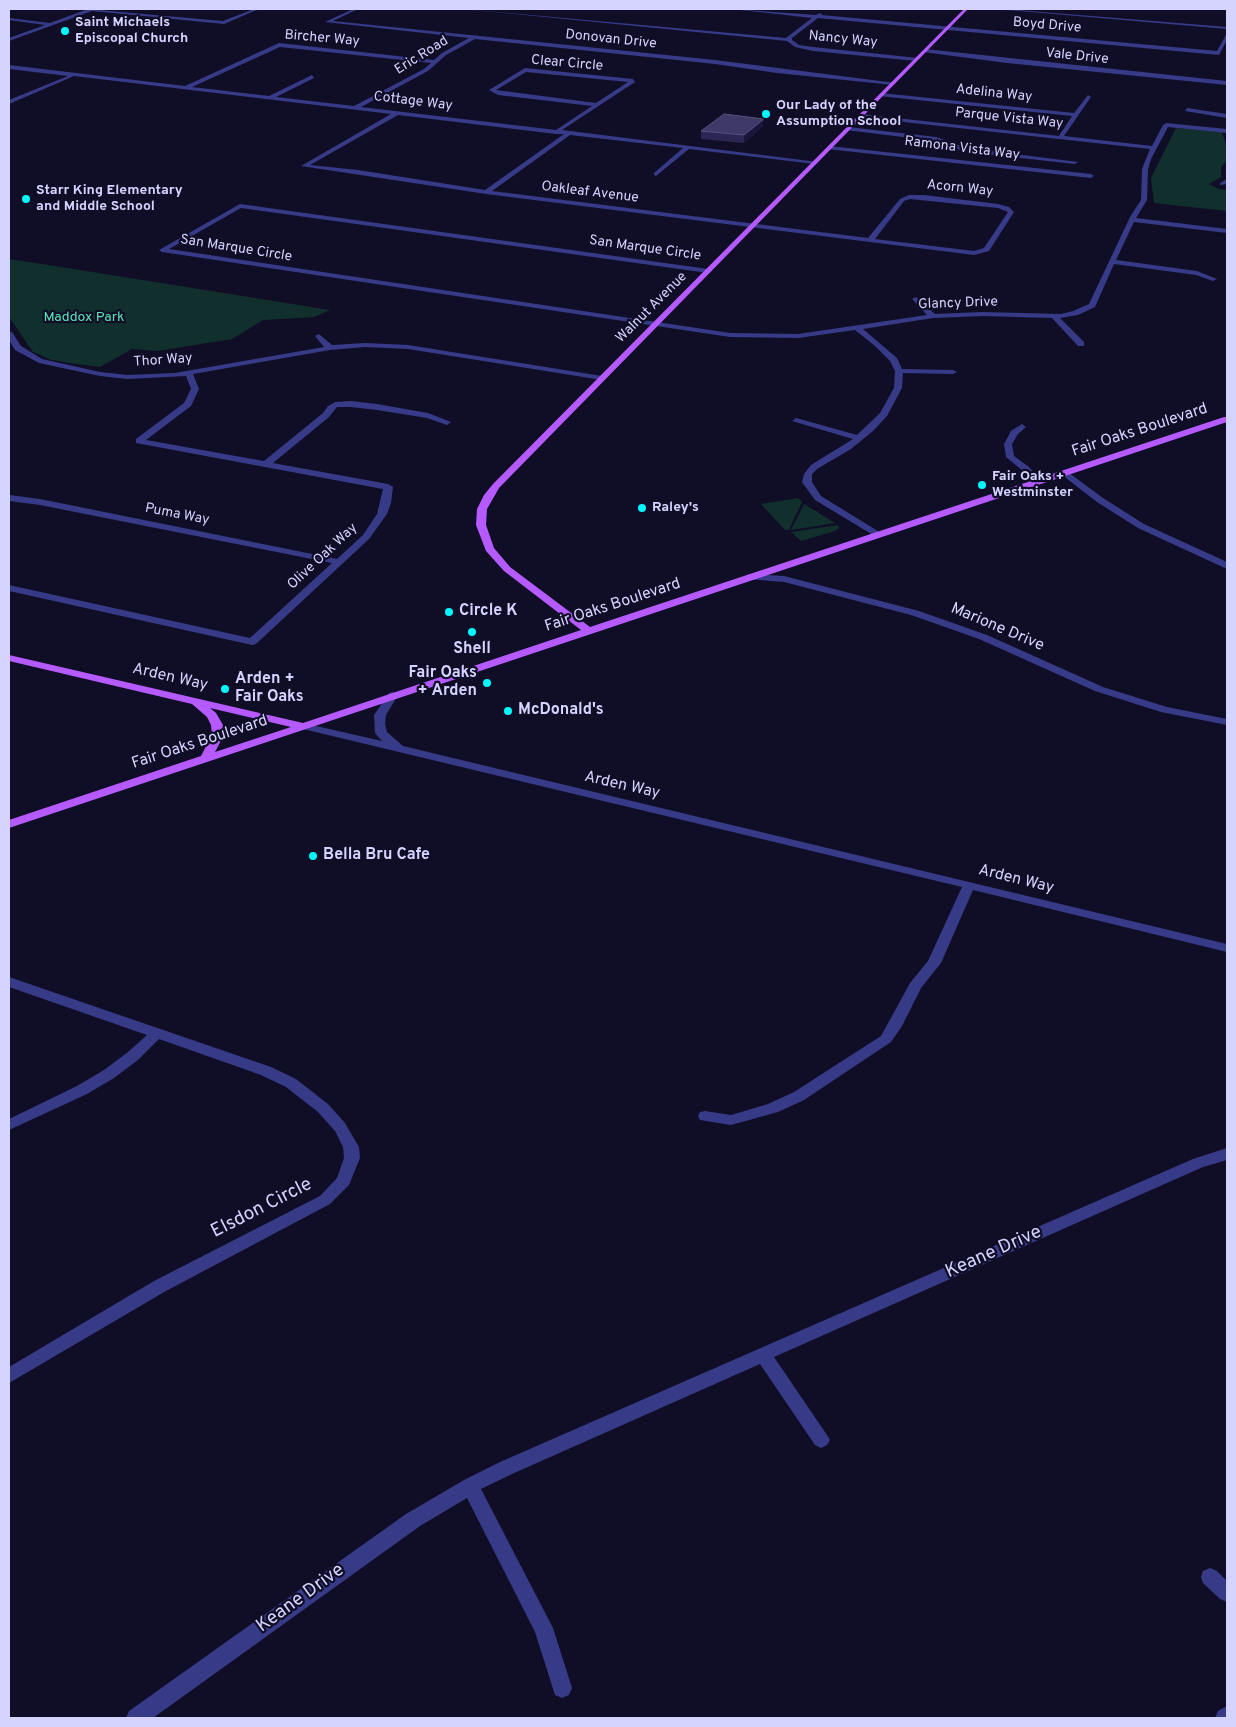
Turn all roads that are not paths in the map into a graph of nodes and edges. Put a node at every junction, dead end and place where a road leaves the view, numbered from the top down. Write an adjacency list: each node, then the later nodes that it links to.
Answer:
1 (91, 9): 2 (street); 12 (street)
2 (257, 9)
3 (338, 9): 9 (street)
4 (466, 9): 18 (street)
5 (734, 9): 10 (street, Boyd Drive)
6 (826, 9): 10 (street, Nancy Way)
7 (966, 9): 13 (main road, Walnut Avenue)
8 (1007, 9): 14 (street)
9 (354, 10): 16 (street, Donovan Drive)
10 (816, 16): 13 (street, Boyd Drive); 18 (street, Nancy Way)
11 (9, 20): 12 (street)
12 (51, 24): 17 (street)
13 (947, 28): 15 (street, Boyd Drive); 19 (main road, Walnut Avenue)
14 (1227, 28)
15 (1227, 35)
16 (475, 37): 21 (street, Eric Road); 25 (street, Donovan Drive)
17 (9, 40)
18 (788, 40): 20 (street, Nancy Way)
19 (925, 51): 20 (main road, Walnut Avenue); 26 (street, Vale Drive)
20 (916, 59): 25 (main road, Walnut Avenue)
21 (436, 62): 27 (street, Bircher Way); 33 (street, Eric Road)
22 (9, 67): 23 (street, Cottage Way)
23 (73, 75): 27 (street, Cottage Way); 31 (street)
24 (312, 77): 30 (street)
25 (893, 83): 28 (main road, Walnut Avenue)
26 (1227, 83)
27 (185, 88): 30 (street, Cottage Way)
28 (881, 95): 36 (street, Adelina Way); 37 (main road, Walnut Avenue)
29 (1088, 97): 36 (street)
30 (269, 98): 33 (street, Cottage Way)
31 (11, 100)
32 (598, 104): 32 (street, Clear Circle); 43 (street)
33 (355, 108): 35 (street, Cottage Way)
34 (1187, 110): 38 (street)
35 (397, 113): 43 (street, Cottage Way); 53 (street, Oakleaf Avenue)
36 (1076, 115): 45 (street)
37 (860, 116): 40 (street, Parque Vista Way); 41 (main road, Walnut Avenue)
38 (1227, 116)
39 (970, 119): 40 (street)
40 (963, 127): 45 (street, Parque Vista Way)
41 (848, 129): 47 (main road, Walnut Avenue); 50 (street)
42 (1227, 131): 48 (street, Glancy Drive)
43 (556, 132): 44 (street, Cottage Way)
44 (569, 133): 46 (street, Cottage Way); 53 (street)
45 (1060, 138): 48 (street, Parque Vista Way)
46 (688, 147): 49 (street, Cottage Way); 51 (street)
47 (829, 148): 49 (main road, Walnut Avenue); 52 (street, Ramona Vista Way)
48 (1154, 148): 54 (street, Glancy Drive)
49 (815, 162): 55 (main road, Walnut Avenue)
50 (1075, 162)
51 (656, 174)
52 (1091, 176)
53 (486, 192): 55 (street, Oakleaf Avenue)
54 (1132, 220): 56 (street); 59 (street, Glancy Drive)
55 (752, 226): 57 (street, Oakleaf Avenue); 60 (main road, Walnut Avenue)
56 (1227, 231)
57 (870, 240): 58 (street, Oakleaf Avenue); 58 (street, Acorn Way)
58 (979, 252)
59 (1113, 262): 61 (street); 64 (street, Glancy Drive)
60 (708, 271): 65 (main road, Walnut Avenue); 65 (street, San Marque Circle)
61 (1213, 279)
62 (916, 299): 63 (street)
63 (934, 316): 64 (street, Glancy Drive); 66 (street, Glancy Drive)
64 (1054, 316): 69 (street)
65 (654, 325): 66 (street, Glancy Drive); 74 (main road, Walnut Avenue)
66 (856, 327): 71 (street)
67 (9, 334): 73 (street, Thor Way)
68 (319, 336): 70 (street)
69 (1081, 344)
70 (330, 348): 73 (street, Thor Way); 74 (street, Thor Way)
71 (899, 371): 72 (street); 79 (street)
72 (953, 372)
73 (189, 373): 80 (street, Olive Oak Way)
74 (602, 378): 89 (main road, Walnut Avenue)
75 (1227, 419): 81 (main road, Fair Oaks Boulevard)
76 (796, 421): 79 (street)
77 (447, 422): 80 (street)
78 (1022, 427): 82 (street)
79 (859, 438): 84 (street)
80 (266, 464): 85 (street, Olive Oak Way)
81 (1065, 473): 82 (main road, Fair Oaks Boulevard); 86 (street)
82 (1037, 482): 84 (main road, Fair Oaks Boulevard)
83 (9, 498): 85 (street, Puma Way)
84 (878, 535): 87 (main road, Fair Oaks Boulevard)
85 (338, 562): 88 (street, Olive Oak Way)
86 (1227, 566)
87 (750, 577): 89 (main road, Fair Oaks Boulevard); 93 (street, Marione Drive)
88 (9, 588)
89 (588, 631): 91 (main road, Fair Oaks Boulevard)
90 (9, 658): 92 (main road, Arden Way)
91 (393, 696): 94 (main road, Fair Oaks Boulevard); 95 (street)
92 (193, 700): 94 (main road, Arden Way); 96 (main road)
93 (1227, 722)
94 (303, 726): 95 (street, Arden Way); 96 (main road, Fair Oaks Boulevard)
95 (403, 750): 98 (street, Arden Way)
96 (205, 758): 97 (main road, Fair Oaks Boulevard)
97 (9, 824)
98 (969, 885): 99 (street, Arden Way); 102 (street)
99 (1227, 948)
100 (9, 982): 101 (street, Elsdon Circle)
101 (157, 1033): 103 (street); 106 (street, Elsdon Circle)
102 (704, 1116)
103 (9, 1125)
104 (1227, 1154): 105 (street, Keane Drive)
105 (763, 1355): 107 (street); 108 (street, Keane Drive)
106 (9, 1376)
107 (821, 1440)
108 (470, 1486): 111 (street); 112 (street, Keane Drive)
109 (1210, 1577): 110 (street)
110 (1227, 1593)
111 (562, 1688)
112 (136, 1718)

